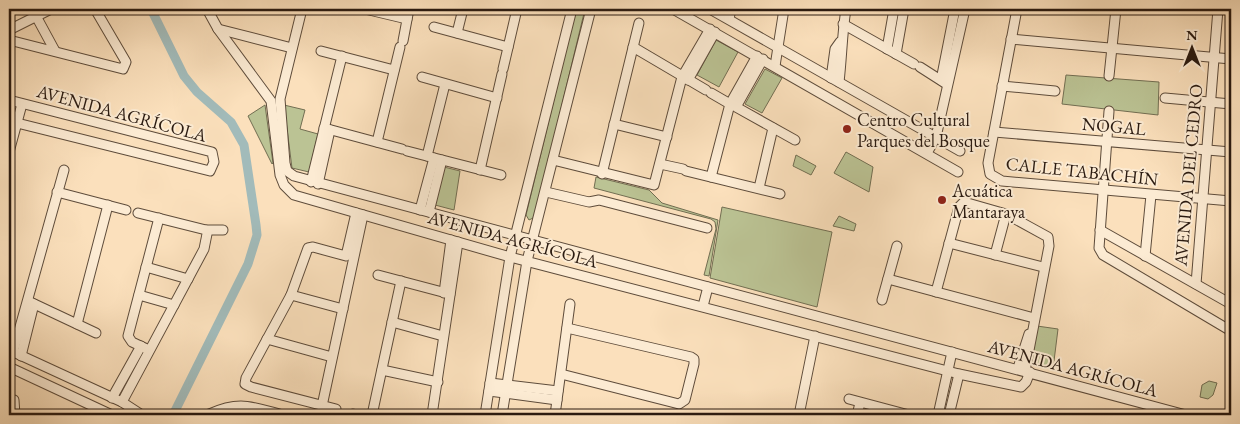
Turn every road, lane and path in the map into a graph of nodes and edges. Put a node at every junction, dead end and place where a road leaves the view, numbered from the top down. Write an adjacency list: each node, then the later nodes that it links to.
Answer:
1 (51, 9): 23 (street)
2 (94, 9): 41 (street)
3 (207, 9): 29 (street)
4 (302, 9): 38 (street)
5 (365, 9): 24 (street)
6 (409, 9): 24 (street)
7 (463, 9): 32 (street)
8 (517, 9): 35 (street)
9 (572, 9): 114 (street)
10 (590, 9): 84 (street)
11 (673, 9): 31 (street)
12 (731, 9): 25 (street)
13 (784, 9): 37 (street)
14 (846, 9): 27 (street)
15 (894, 9): 40 (street)
16 (904, 9): 43 (street)
17 (955, 9): 54 (street)
18 (965, 9): 54 (street)
19 (1017, 9): 33 (street)
20 (1116, 9): 39 (street)
21 (1218, 9): 46 (street, AVENIDA DEL CEDRO)
22 (715, 10): 25 (street)
23 (36, 16): 30 (street); 41 (street)
24 (407, 19): 49 (street)
25 (728, 19): 37 (street)
26 (639, 23): 36 (street)
27 (843, 24): 40 (street); 53 (street)
28 (434, 27): 32 (street)
29 (218, 28): 38 (street); 62 (street)
30 (9, 30)
31 (713, 31): 45 (street); 52 (street)
32 (457, 33): 35 (street)
33 (1012, 39): 39 (street); 56 (street)
34 (9, 40): 41 (street)
35 (508, 47): 59 (street)
36 (633, 47): 52 (street); 69 (street)
37 (777, 47): 48 (street); 53 (street)
38 (292, 48): 61 (street)
39 (1112, 48): 46 (street); 50 (street)
40 (887, 49): 43 (street)
41 (55, 51)
42 (321, 51): 44 (street)
43 (896, 54): 54 (street)
44 (342, 56): 49 (street); 71 (street)
45 (760, 57): 48 (street); 66 (street)
46 (1214, 58): 47 (street); 63 (street, AVENIDA DEL CEDRO)
47 (1231, 59)
48 (775, 66): 82 (street)
49 (394, 70): 77 (street)
50 (1109, 76)
51 (422, 77): 55 (street)
52 (685, 78): 66 (street); 73 (street)
53 (835, 80): 74 (street)
54 (945, 82): 74 (street)
55 (445, 84): 59 (street); 83 (street)
56 (1002, 86): 57 (street); 72 (street)
57 (1055, 90)
58 (10, 98): 64 (street, AVENIDA AGRÍCOLA)
59 (496, 98): 87 (street)
60 (1166, 98): 63 (street)
61 (280, 99): 62 (street); 91 (street)
62 (271, 101): 100 (street, AVENIDA AGRÍCOLA)
63 (1211, 102): 65 (street); 78 (street, AVENIDA DEL CEDRO)
64 (22, 104): 68 (street); 68 (street, AVENIDA AGRÍCOLA)
65 (1231, 104)
66 (733, 105): 70 (street); 92 (street)
67 (1109, 111): 76 (street)
68 (13, 122): 80 (street)
69 (614, 124): 73 (street); 89 (street)
70 (774, 128): 75 (street); 94 (street)
71 (327, 129): 77 (street); 93 (street)
72 (994, 132): 76 (street, NOGAL); 95 (street, CALLE TABACHÍN)
73 (667, 137): 85 (street)
74 (936, 137): 79 (street); 82 (street)
75 (795, 140)
76 (1106, 141): 78 (street, NOGAL); 95 (street)
77 (377, 142): 83 (street)
78 (1207, 150): 81 (street, NOGAL); 101 (street, AVENIDA DEL CEDRO)
79 (960, 151)
80 (9, 152)
81 (1231, 152)
82 (927, 153): 88 (street)
83 (434, 158): 87 (street); 105 (street)
84 (553, 160): 89 (street); 97 (street)
85 (660, 164): 89 (street); 92 (street)
86 (64, 170): 96 (street)
87 (480, 170): 90 (street)
88 (958, 172)
89 (602, 174)
90 (501, 175)
91 (297, 177): 93 (street, AVENIDA AGRÍCOLA); 100 (street)
92 (711, 177): 94 (street)
93 (314, 183): 105 (street, AVENIDA AGRÍCOLA)
94 (759, 188): 98 (street)
95 (1103, 189): 99 (street, CALLE TABACHÍN); 113 (street)
96 (57, 192): 103 (street); 136 (street)
97 (546, 192): 110 (street); 115 (street)
98 (780, 194)
99 (1151, 195): 101 (street, CALLE TABACHÍN); 120 (street)
100 (296, 196): 107 (street, AVENIDA AGRÍCOLA)
101 (1203, 199): 102 (street, CALLE TABACHÍN); 129 (street, AVENIDA DEL CEDRO)
102 (1231, 201)
103 (108, 205): 104 (street); 144 (street)
104 (126, 210)
105 (424, 211): 114 (street, AVENIDA AGRÍCOLA)
106 (138, 213): 109 (street)
107 (360, 214): 116 (street, AVENIDA AGRÍCOLA); 134 (street); 141 (street)
108 (1006, 214): 117 (street); 119 (street); 124 (street)
109 (158, 218): 111 (street); 123 (street)
110 (707, 228)
111 (206, 230): 112 (street); 126 (street)
112 (223, 230)
113 (1100, 230): 120 (street); 146 (street)
114 (515, 235): 115 (street, AVENIDA AGRÍCOLA); 121 (street)
115 (532, 239): 122 (street); 130 (street, AVENIDA AGRÍCOLA)
116 (454, 241): 121 (street, AVENIDA AGRÍCOLA); 132 (street)
117 (949, 243): 119 (street); 131 (street)
118 (897, 246): 127 (street)
119 (995, 255): 124 (street)
120 (1145, 256): 129 (street)
121 (510, 257): 122 (street, AVENIDA AGRÍCOLA); 162 (street)
122 (527, 261): 140 (street, AVENIDA AGRÍCOLA); 163 (street)
123 (146, 267): 126 (street); 133 (street)
124 (1043, 267): 142 (street)
125 (378, 275): 128 (street)
126 (188, 279): 139 (street)
127 (888, 279): 131 (street); 135 (street)
128 (401, 281): 132 (street); 143 (street)
129 (1196, 284): 138 (street)
130 (708, 287): 140 (street); 152 (street, AVENIDA AGRÍCOLA)
131 (936, 292): 142 (street)
132 (447, 293): 148 (street)
133 (139, 294): 139 (street); 151 (street)
134 (291, 295): 141 (street); 150 (street)
135 (882, 300)
136 (31, 303): 144 (street); 153 (street)
137 (570, 304): 145 (street)
138 (1231, 304)
139 (174, 305): 151 (street)
140 (703, 306): 149 (street, AVENIDA AGRÍCOLA)
141 (343, 309): 154 (street)
142 (1034, 318): 157 (street)
143 (392, 322): 148 (street); 156 (street)
144 (78, 324): 147 (street)
145 (567, 328): 159 (street); 159 (street)
146 (1231, 331)
147 (96, 333)
148 (443, 336): 161 (street)
149 (815, 336): 158 (street, AVENIDA AGRÍCOLA); 182 (street)
150 (267, 339): 154 (street); 170 (street)
151 (145, 348): 165 (street); 168 (street)
152 (952, 352): 157 (street, AVENIDA AGRÍCOLA); 158 (street)
153 (14, 353): 165 (street)
154 (332, 356): 170 (street)
155 (9, 367): 172 (street)
156 (382, 370): 161 (street); 177 (street)
157 (1024, 370): 160 (street, AVENIDA AGRÍCOLA); 187 (street, AVENIDA AGRÍCOLA)
158 (947, 371): 160 (street, AVENIDA AGRÍCOLA); 185 (street)
159 (561, 374): 164 (street)
160 (958, 374): 186 (street)
161 (438, 382): 178 (street)
162 (489, 387): 163 (street); 179 (street)
163 (507, 389): 164 (street); 180 (street)
164 (558, 395): 181 (street)
165 (112, 398): 168 (street)
166 (849, 399): 169 (street)
167 (14, 400): 174 (street)
168 (122, 402): 175 (street)
169 (860, 402): 183 (street); 184 (street)
170 (322, 406): 171 (street)
171 (336, 409)
172 (101, 413)
173 (209, 414): 176 (street)
174 (15, 415)
175 (142, 415)
176 (283, 415)
177 (372, 415)
178 (432, 415)
179 (485, 415)
180 (502, 415)
181 (555, 415)
182 (799, 415)
183 (857, 415)
184 (909, 415)
185 (938, 415)
186 (949, 415)
187 (1186, 415)

